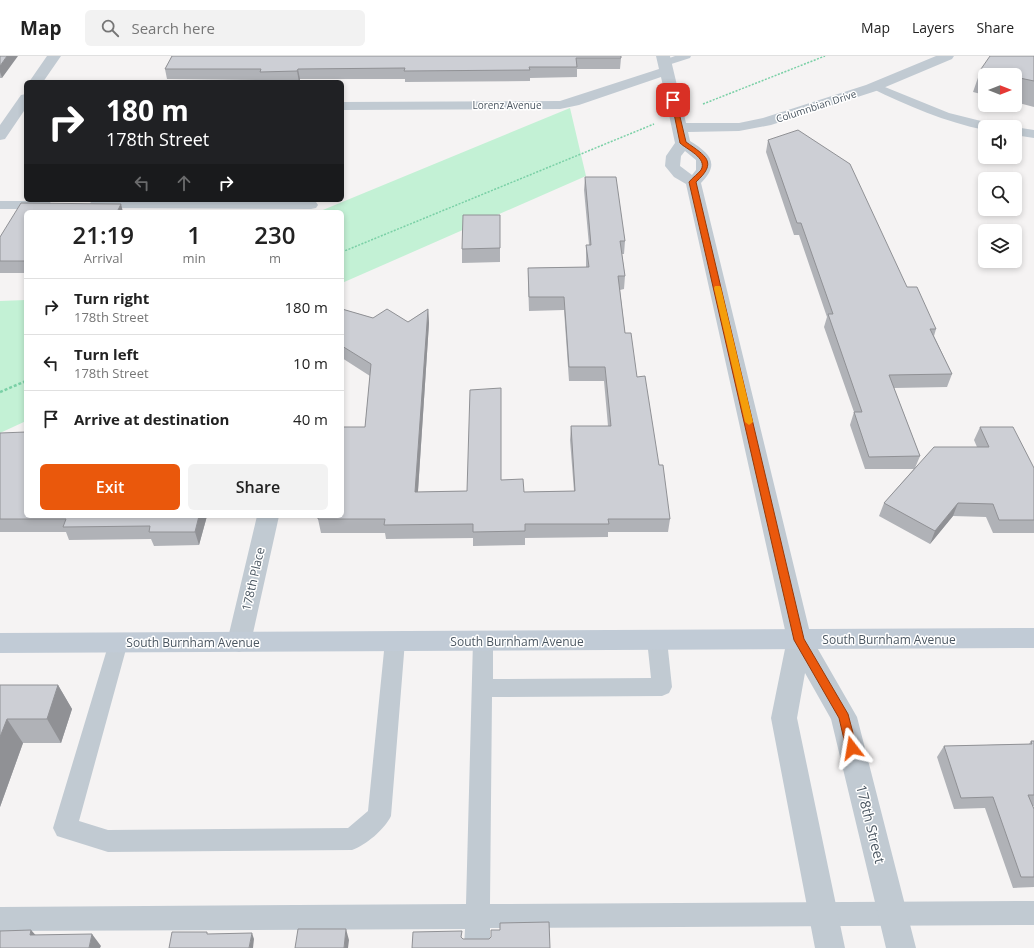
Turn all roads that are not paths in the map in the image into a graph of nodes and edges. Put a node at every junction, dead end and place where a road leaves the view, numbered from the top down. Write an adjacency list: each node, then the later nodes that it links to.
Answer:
1 (54, 56): 5 (street)
2 (686, 56): 4 (lane)
3 (947, 56): 6 (street, Columnbian Drive)
4 (665, 64): 8 (street, Lorenz Avenue); 10 (street)
5 (37, 80)
6 (875, 86): 9 (lane); 10 (street, Columnbian Drive)
7 (20, 105): 13 (street)
8 (344, 106)
9 (978, 125)
10 (679, 128): 14 (street)
11 (1022, 132): 12 (lane)
12 (1034, 134)
13 (0, 136)
14 (683, 143): 15 (street); 15 (street)
15 (693, 182): 23 (street, 178th Street)
16 (0, 205): 17 (lane)
17 (55, 205)
18 (87, 205): 19 (lane)
19 (311, 205)
20 (268, 518): 27 (street, 178th Place)
21 (1034, 638): 23 (main road, South Burnham Avenue)
22 (657, 640): 23 (main road, South Burnham Avenue); 25 (main road, South Burnham Avenue); 29 (lane)
23 (799, 640): 31 (street, 178th Street); 32 (street, 178th Street)
24 (395, 641): 25 (main road, South Burnham Avenue); 26 (lane); 27 (main road, South Burnham Avenue)
25 (483, 641): 29 (lane)
26 (118, 642): 27 (main road, South Burnham Avenue); 28 (main road, South Burnham Avenue)
27 (239, 642)
28 (0, 643)
29 (482, 688): 33 (lane)
30 (1034, 913): 32 (lane)
31 (823, 914): 32 (lane); 33 (lane); 36 (street, 178th Street)
32 (893, 914): 37 (street, 178th Street)
33 (478, 916): 34 (lane); 35 (lane)
34 (0, 919)
35 (477, 948)
36 (830, 948)
37 (901, 948)

